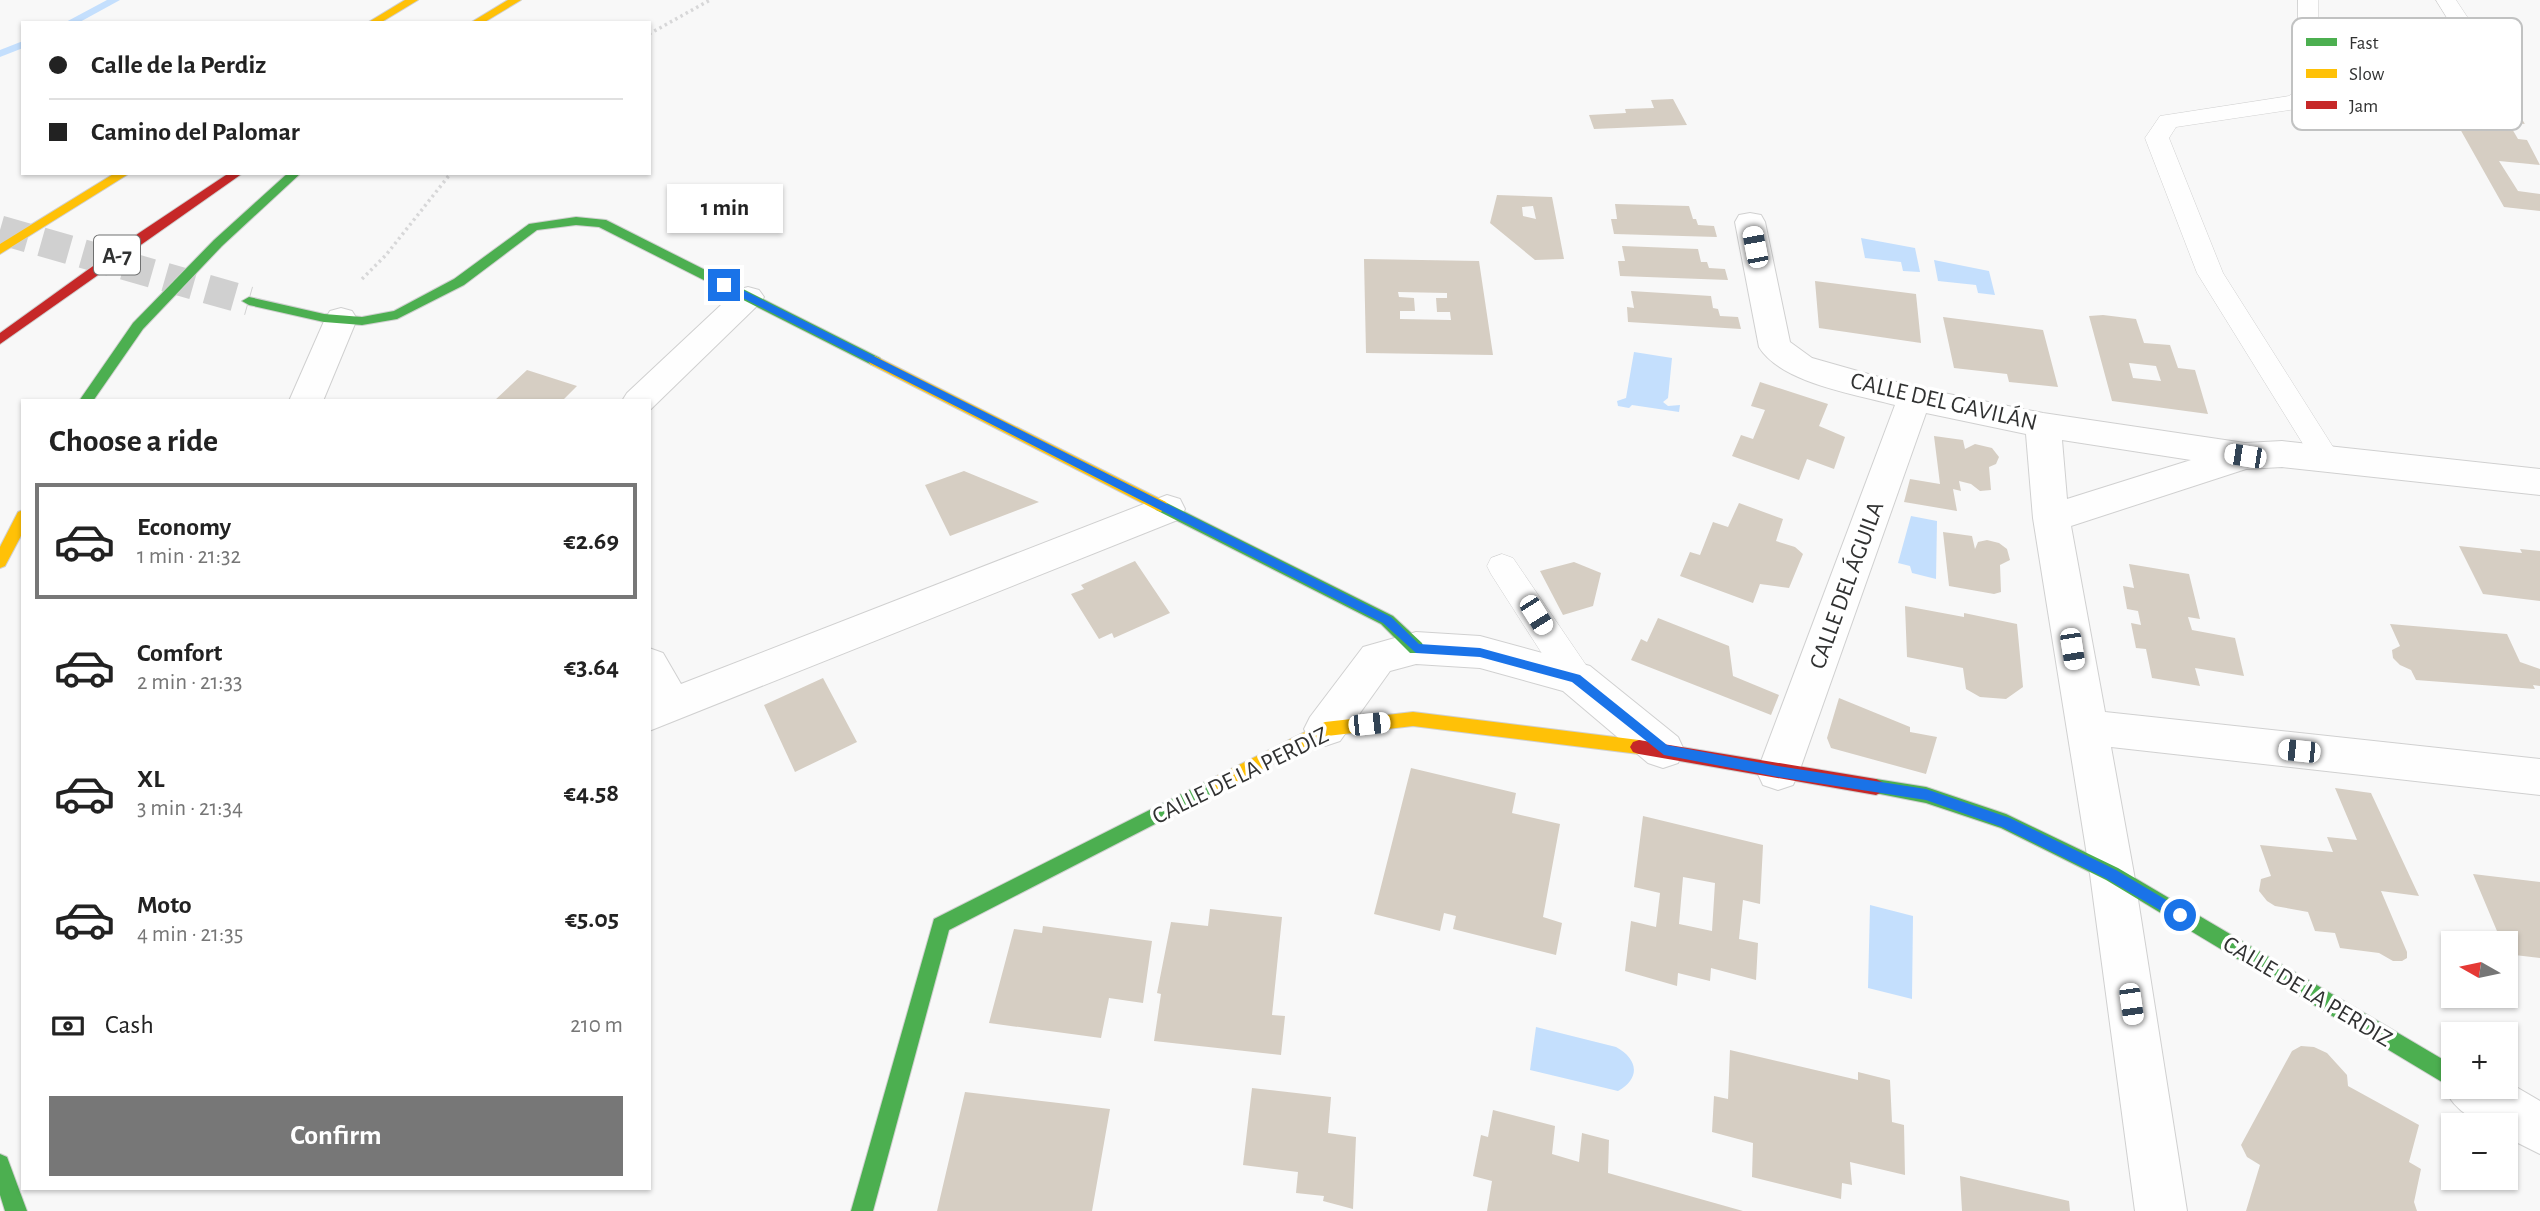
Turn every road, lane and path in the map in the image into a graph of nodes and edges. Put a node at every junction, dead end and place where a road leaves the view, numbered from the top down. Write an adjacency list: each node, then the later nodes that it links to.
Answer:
1 (413, 0): 8 (main road)
2 (516, 0): 9 (main road)
3 (710, 0): 10 (path)
4 (2308, 0): 6 (lane)
5 (2446, 0): 7 (lane)
6 (2308, 18)
7 (2458, 18)
8 (376, 21)
9 (478, 21)
10 (651, 33)
11 (2292, 103): 28 (lane)
12 (121, 175): 17 (main road)
13 (234, 175): 21 (main road, A-7)
14 (293, 175): 22 (main road)
15 (449, 175): 20 (path)
16 (1750, 222): 25 (street, CALLE DEL GAVILÁN)
17 (0, 250)
18 (748, 297): 20 (main road); 24 (street); 30 (main road)
19 (249, 301): 20 (main road)
20 (333, 318): 23 (street)
21 (0, 340)
22 (87, 399)
23 (307, 399)
24 (641, 399)
25 (1914, 399): 26 (street, CALLE DEL GAVILÁN); 42 (street, CALLE DEL ÁGUILA)
26 (2043, 425): 27 (street, CALLE DEL GAVILÁN); 31 (street)
27 (2245, 456): 28 (street, CALLE DEL GAVILÁN); 31 (street, CALLE DEL GAVILÁN)
28 (2326, 458): 29 (street, CALLE DEL GAVILÁN)
29 (2540, 482)
30 (1167, 509): 35 (main road); 38 (street)
31 (2051, 518): 39 (street)
32 (21, 520): 33 (main road)
33 (0, 562)
34 (1502, 566): 37 (lane)
35 (1416, 648): 37 (street); 40 (street)
36 (651, 672): 38 (street)
37 (1576, 678): 41 (street)
38 (661, 709)
39 (2085, 727): 43 (street); 44 (street)
40 (1325, 729): 41 (main road, CALLE DE LA PERDIZ); 50 (main road, CALLE DE LA PERDIZ)
41 (1664, 750): 42 (main road, CALLE DE LA PERDIZ)
42 (1778, 772): 44 (main road, CALLE DE LA PERDIZ)
43 (2540, 777)
44 (2112, 874): 45 (main road, CALLE DE LA PERDIZ); 51 (street)
45 (2441, 1070)
46 (2489, 1099): 47 (street)
47 (2540, 1129)
48 (0, 1164): 49 (main road)
49 (16, 1211)
50 (862, 1211)
51 (2161, 1211)

